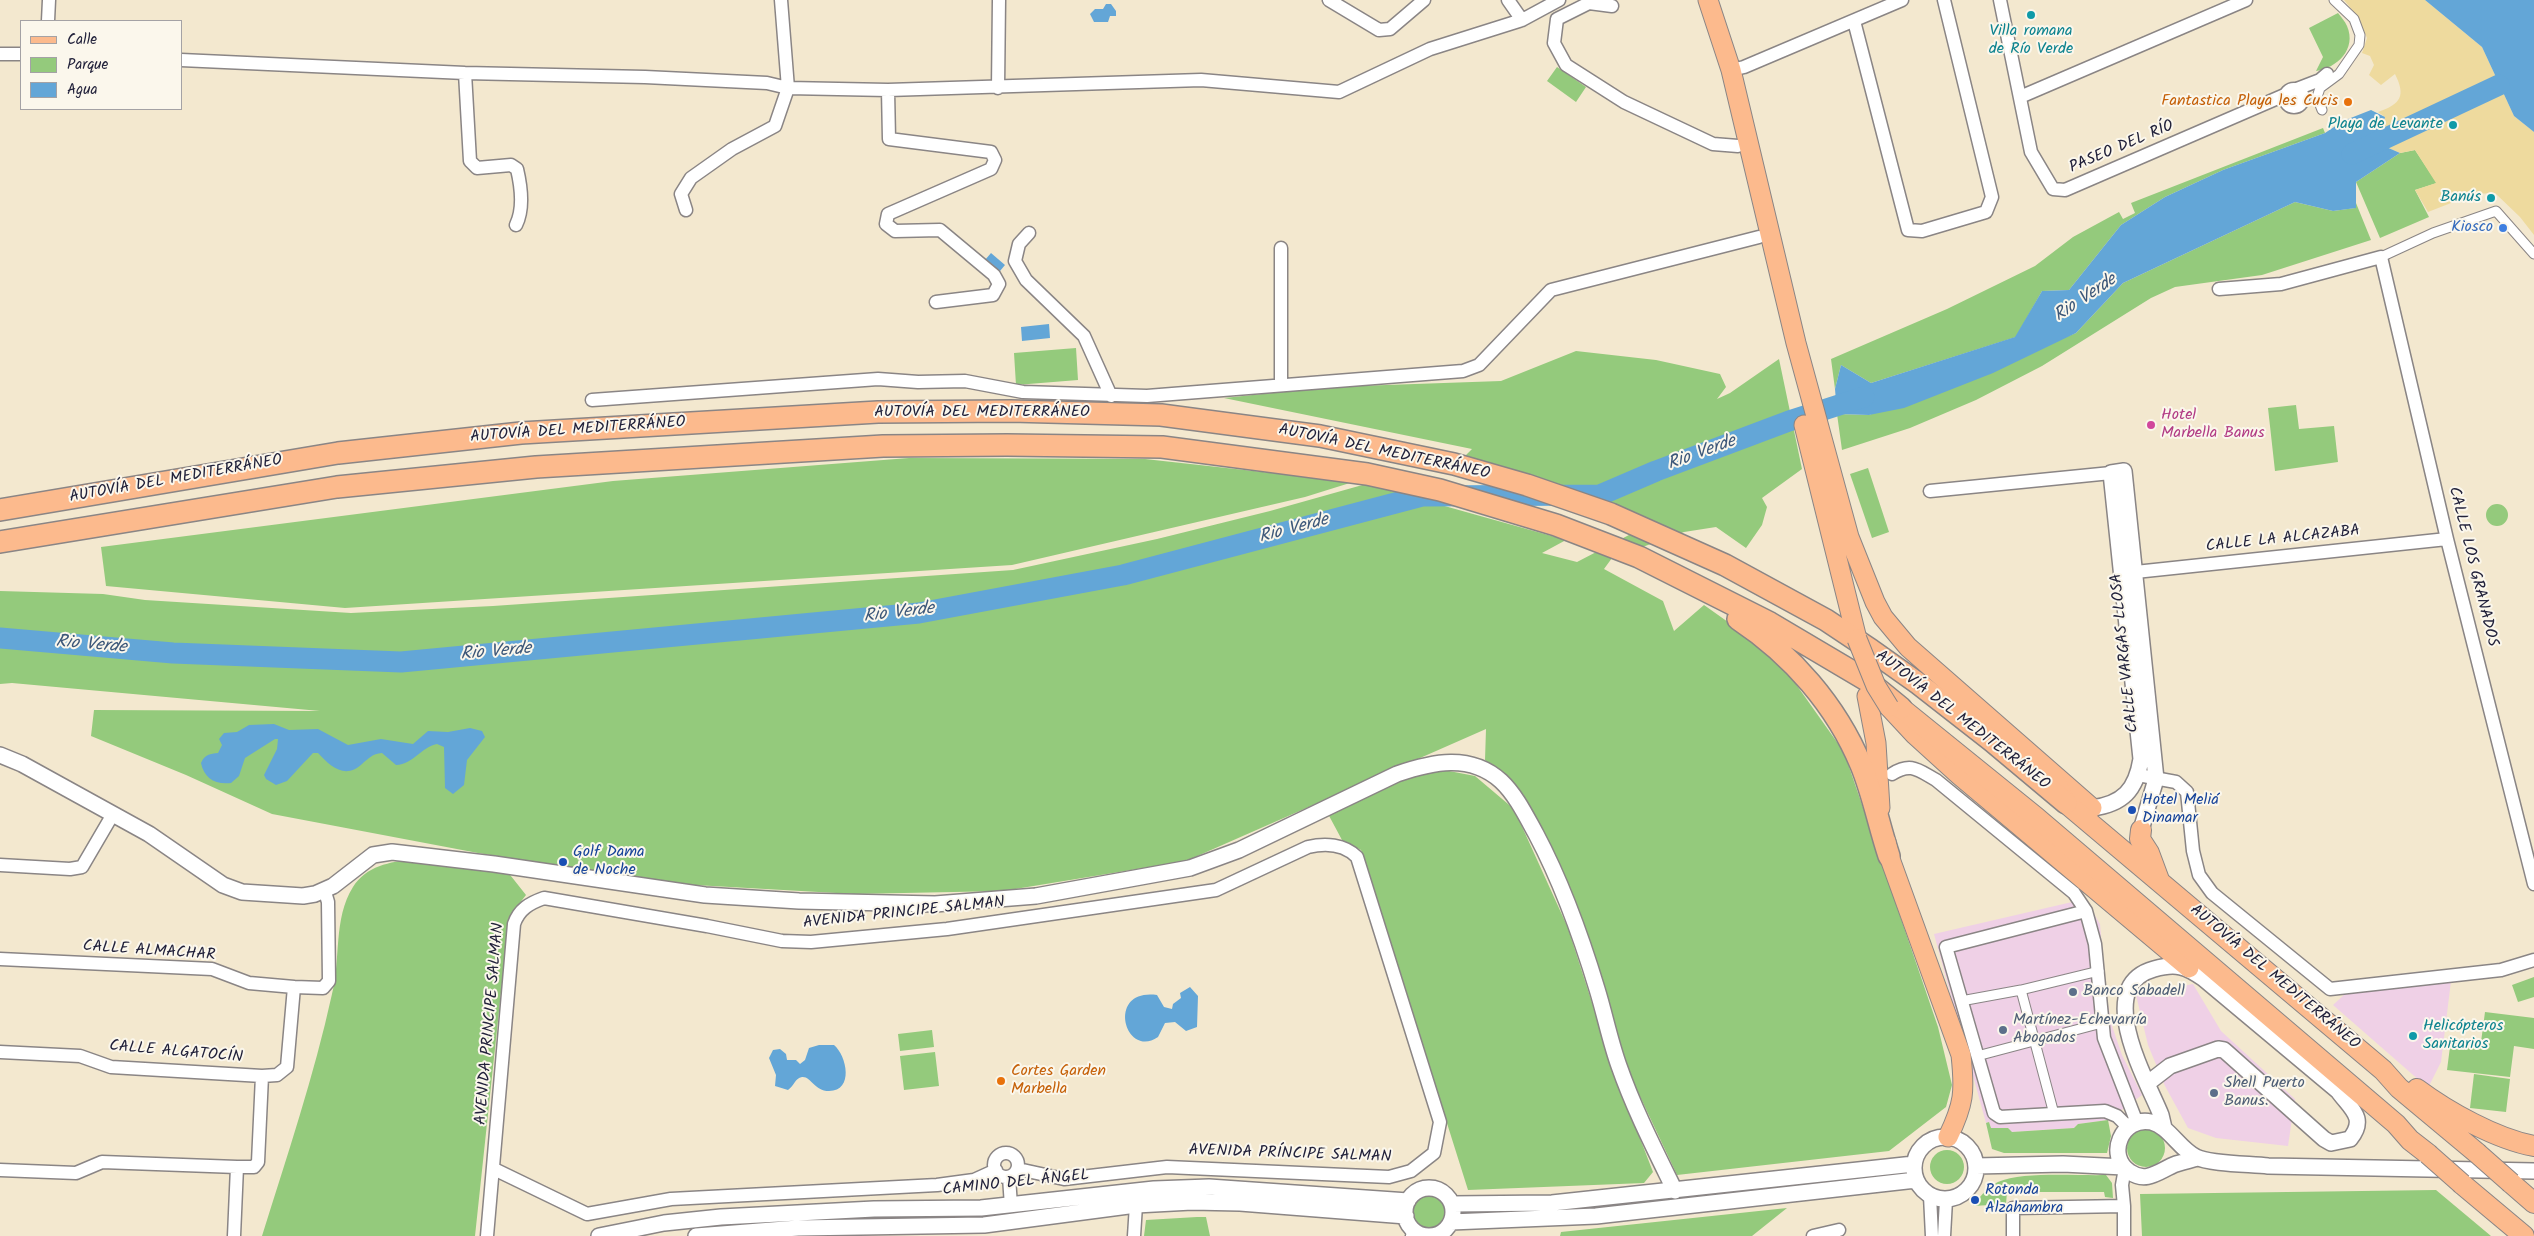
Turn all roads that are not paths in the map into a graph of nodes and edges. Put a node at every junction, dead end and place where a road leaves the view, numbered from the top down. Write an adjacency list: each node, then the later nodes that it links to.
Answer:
1 (49, 0): 16 (street)
2 (781, 0): 25 (street)
3 (999, 0): 26 (street)
4 (1329, 0): 5 (street)
5 (1424, 0)
6 (1508, 0): 17 (street)
7 (1559, 0): 17 (street)
8 (1696, 0): 30 (main road)
9 (1708, 0): 22 (main road)
10 (1902, 0): 18 (street)
11 (1944, 0): 18 (street)
12 (2000, 0): 28 (street)
13 (2246, 0): 28 (street)
14 (2334, 0): 24 (street)
15 (1612, 6): 30 (street)
16 (48, 20)
17 (1522, 20): 26 (street)
18 (1854, 21): 22 (street)
19 (0, 54): 20 (street)
20 (20, 54)
21 (182, 60): 23 (street)
22 (1730, 70): 40 (main road)
23 (466, 73): 25 (street); 32 (street)
24 (2333, 74): 28 (street, PASEO DEL RÍO); 29 (street)
25 (788, 88): 27 (street); 31 (street)
26 (998, 88): 27 (street)
27 (888, 90): 39 (street)
28 (2020, 97)
29 (2322, 110)
30 (1738, 146): 34 (main road)
31 (686, 210)
32 (516, 225)
33 (1029, 233): 42 (street)
34 (1759, 237): 40 (main road); 41 (street)
35 (1281, 248): 41 (street)
36 (2534, 254): 37 (street)
37 (2381, 257): 38 (street); 48 (street, CALLE LOS GRANADOS)
38 (2218, 289)
39 (936, 302)
40 (1790, 344): 44 (main road)
41 (1281, 385): 42 (street)
42 (1111, 396): 43 (street)
43 (592, 400)
44 (1822, 469): 52 (main road); 56 (main road)
45 (2117, 472): 46 (street); 50 (street, CALLE VARGAS LLOSA)
46 (1930, 491)
47 (0, 510): 60 (highway, AUTOVÍA DEL MEDITERRÁNEO)
48 (2447, 539): 50 (street, CALLE LA ALCAZABA); 67 (street, CALLE LOS GRANADOS)
49 (0, 542): 51 (highway, AUTOVÍA DEL MEDITERRÁNEO)
50 (2129, 572): 54 (street, CALLE VARGAS LLOSA)
51 (1698, 584): 53 (highway, AUTOVÍA DEL MEDITERRÁNEO); 64 (highway)
52 (1855, 630): 53 (main road, bridge); 64 (main road)
53 (1895, 707): 72 (main road); 89 (highway, AUTOVÍA DEL MEDITERRÁNEO)
54 (2145, 728): 58 (street, CALLE VARGAS LLOSA); 59 (street, CALLE VARGAS LLOSA)
55 (0, 755): 61 (street)
56 (2050, 773): 60 (highway); 60 (main road)
57 (1892, 774): 69 (street)
58 (2138, 774): 59 (street); 60 (street, CALLE VARGAS LLOSA)
59 (2156, 779): 62 (street, CALLE VARGAS LLOSA); 71 (street)
60 (2077, 807): 66 (highway, AUTOVÍA DEL MEDITERRÁNEO)
61 (113, 814): 65 (street); 68 (street)
62 (2141, 830): 66 (highway)
63 (1308, 846): 98 (street, AVENIDA PRINCIPE SALMAN); 103 (street, AVENIDA PRÍNCIPE SALMAN)
64 (1889, 856): 88 (main road)
65 (0, 865)
66 (2159, 880): 81 (highway, AUTOVÍA DEL MEDITERRÁNEO)
67 (2534, 884)
68 (325, 892): 74 (street, CALLE ALMACHAR); 105 (street)
69 (2086, 911): 73 (street); 76 (street)
70 (0, 959): 74 (street, CALLE ALMACHAR)
71 (2534, 960)
72 (2189, 968): 83 (street); 84 (street)
73 (2099, 971): 75 (street); 77 (street)
74 (294, 987): 82 (street)
75 (2021, 990): 76 (street); 78 (street)
76 (1961, 1002): 80 (street)
77 (2102, 1023): 78 (street); 86 (street)
78 (2034, 1041): 80 (street); 85 (street)
79 (0, 1052): 82 (street, CALLE ALGATOCÍN)
80 (1977, 1056): 85 (street)
81 (2383, 1070): 91 (highway); 109 (highway, AUTOVÍA DEL MEDITERRÁNEO, bridge)
82 (262, 1076): 96 (street)
83 (2148, 1083): 84 (street); 87 (street)
84 (2338, 1091): 89 (highway)
85 (2054, 1114): 86 (street)
86 (2132, 1125): 87 (street); 90 (street)
87 (2167, 1132): 92 (street); 97 (street)
88 (1948, 1137): 93 (street); 95 (street)
89 (2410, 1140): 128 (highway, AUTOVÍA DEL MEDITERRÁNEO, bridge)
90 (2118, 1146): 94 (street); 99 (street)
91 (2534, 1146)
92 (2198, 1158): 97 (street); 102 (street)
93 (1914, 1164): 104 (street); 105 (street)
94 (2086, 1165): 95 (street); 99 (street)
95 (1976, 1166): 107 (street)
96 (236, 1167): 100 (street); 118 (street)
97 (2166, 1168): 99 (street)
98 (494, 1169): 101 (street); 119 (street, AVENIDA PRINCIPE SALMAN)
99 (2126, 1169): 108 (street)
100 (0, 1170)
101 (996, 1170): 103 (street); 103 (street)
102 (2534, 1171)
103 (1013, 1173): 111 (street)
104 (1916, 1180): 106 (street); 114 (street)
105 (1675, 1191): 110 (street)
106 (1930, 1196): 107 (street); 124 (street)
107 (1946, 1200): 125 (street)
108 (2124, 1200): 126 (street); 127 (street)
109 (2534, 1203)
110 (1452, 1204): 113 (street); 114 (street)
111 (1011, 1206): 113 (street, CAMINO DEL ÁNGEL); 120 (street, CAMINO DEL ÁNGEL)
112 (1136, 1206): 113 (street); 116 (street); 122 (street)
113 (1407, 1208): 117 (street)
114 (1451, 1222): 117 (street)
115 (1839, 1230): 123 (street)
116 (856, 1231): 121 (street)
117 (1414, 1234)
118 (234, 1236)
119 (487, 1236)
120 (599, 1236)
121 (696, 1236)
122 (1134, 1236)
123 (1813, 1236)
124 (1932, 1236)
125 (1944, 1236)
126 (2013, 1236)
127 (2124, 1236)
128 (2524, 1236)

